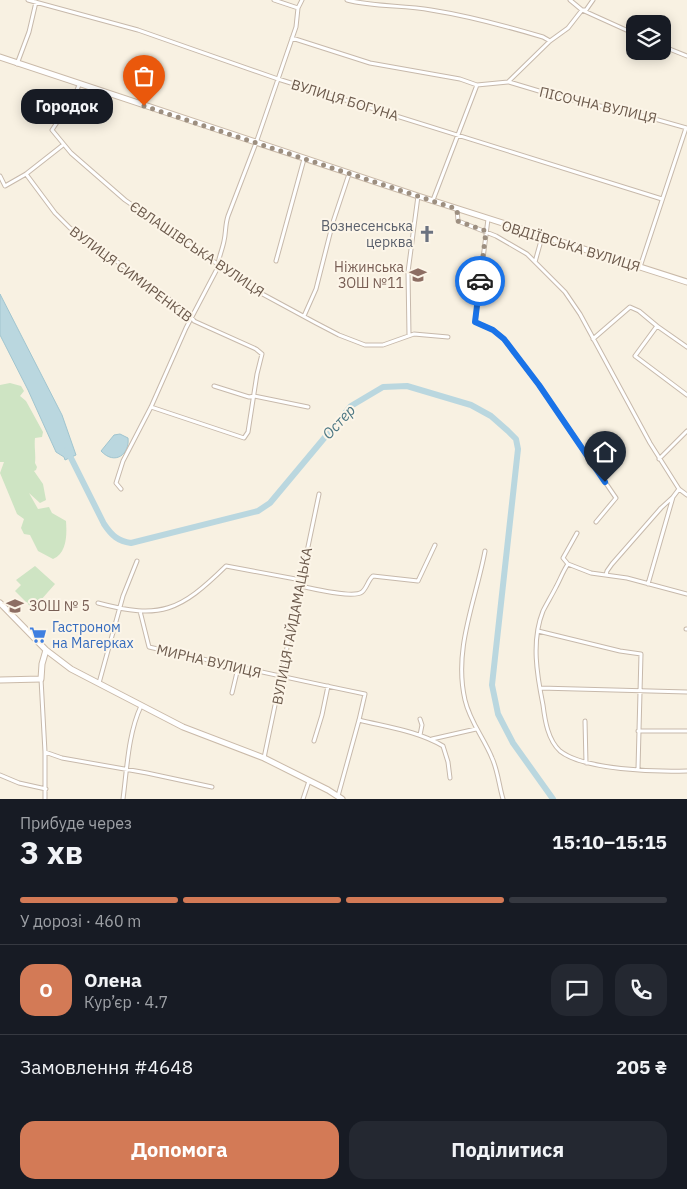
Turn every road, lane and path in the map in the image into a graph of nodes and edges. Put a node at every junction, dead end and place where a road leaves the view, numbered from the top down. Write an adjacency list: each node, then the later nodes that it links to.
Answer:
1 (28, 0): 7 (street, ВУЛИЦЯ БОГУНА)
2 (274, 0): 8 (street)
3 (302, 0): 8 (street)
4 (346, 0): 12 (street)
5 (570, 0): 9 (street)
6 (593, 0): 9 (street)
7 (36, 2): 16 (street); 17 (street, ВУЛИЦЯ БОГУНА)
8 (298, 8): 11 (street)
9 (582, 10): 10 (street); 12 (street)
10 (626, 30)
11 (292, 38): 17 (street); 20 (street)
12 (550, 41): 18 (street)
13 (671, 50): 14 (street)
14 (687, 56)
15 (0, 57): 16 (main road, ОВДІЇВСЬКА ВУЛИЦЯ)
16 (17, 64): 19 (main road, ОВДІЇВСЬКА ВУЛИЦЯ)
17 (278, 79): 22 (street, ВУЛИЦЯ БОГУНА); 23 (street)
18 (508, 82): 20 (street); 21 (street, ПІСОЧНА ВУЛИЦЯ)
19 (79, 84): 23 (main road, ОВДІЇВСЬКА ВУЛИЦЯ); 24 (street, ЄВЛАШІВСЬКА ВУЛИЦЯ)
20 (477, 85): 22 (street)
21 (686, 128): 30 (street)
22 (457, 135): 30 (street, ВУЛИЦЯ БОГУНА); 31 (street)
23 (256, 143): 25 (main road, ОВДІЇВСЬКА ВУЛИЦЯ); 38 (street)
24 (63, 145): 26 (street); 38 (street, ЄВЛАШІВСЬКА ВУЛИЦЯ)
25 (304, 159): 27 (main road, ОВДІЇВСЬКА ВУЛИЦЯ); 36 (street)
26 (26, 174): 28 (street); 42 (street, ВУЛИЦЯ СИМИРЕНКІВ)
27 (349, 174): 29 (main road, ОВДІЇВСЬКА ВУЛИЦЯ); 41 (street)
28 (0, 176)
29 (418, 196): 31 (main road, ОВДІЇВСЬКА ВУЛИЦЯ); 44 (street)
30 (662, 199): 39 (street)
31 (433, 201): 32 (main road, ОВДІЇВСЬКА ВУЛИЦЯ)
32 (457, 209): 33 (main road, ОВДІЇВСЬКА ВУЛИЦЯ); 34 (street)
33 (488, 219): 34 (street); 35 (main road, ОВДІЇВСЬКА ВУЛИЦЯ)
34 (486, 231): 37 (street); 60 (street)
35 (542, 237): 37 (street); 39 (main road, ОВДІЇВСЬКА ВУЛИЦЯ)
36 (276, 261)
37 (535, 262): 46 (street)
38 (217, 264): 41 (street, ЄВЛАШІВСЬКА ВУЛИЦЯ); 42 (street)
39 (640, 267): 40 (main road, ОВДІЇВСЬКА ВУЛИЦЯ)
40 (687, 282)
41 (304, 316): 44 (street, ЄВЛАШІВСЬКА ВУЛИЦЯ)
42 (192, 317): 50 (street, ВУЛИЦЯ СИМИРЕНКІВ); 52 (street)
43 (657, 326): 46 (street); 47 (street); 49 (street)
44 (409, 335): 45 (street, ЄВЛАШІВСЬКА ВУЛИЦЯ)
45 (448, 337)
46 (593, 339): 54 (street)
47 (687, 347)
48 (214, 386): 50 (street)
49 (687, 395)
50 (254, 396): 51 (street); 52 (street)
51 (308, 406)
52 (151, 407): 55 (street)
53 (687, 431): 54 (street)
54 (659, 459): 56 (street)
55 (121, 489)
56 (679, 489): 58 (street); 59 (street)
57 (318, 494): 67 (street, ВУЛИЦЯ ГАЙДАМАЦЬКА)
58 (687, 495)
59 (673, 497): 66 (street); 68 (street)
60 (596, 522)
61 (577, 533): 65 (street)
62 (436, 545): 69 (street)
63 (485, 551): 91 (street)
64 (137, 561): 73 (street)
65 (568, 564): 66 (street); 75 (street)
66 (606, 575): 68 (street)
67 (301, 580): 69 (street, ВУЛИЦЯ ГАЙДАМАЦЬКА); 74 (street)
68 (648, 584): 70 (street)
69 (300, 586): 78 (street, ВУЛИЦЯ ГАЙДАМАЦЬКА)
70 (687, 594)
71 (0, 603): 76 (main road)
72 (98, 603): 73 (street)
73 (121, 609): 74 (street); 81 (street)
74 (140, 612): 77 (street, МИРНА ВУЛИЦЯ)
75 (538, 631): 83 (street); 84 (street)
76 (46, 650): 79 (main road); 81 (main road)
77 (238, 668): 78 (street, МИРНА ВУЛИЦЯ); 85 (street)
78 (282, 676): 82 (street, МИРНА ВУЛИЦЯ); 100 (street, ВУЛИЦЯ ГАЙДАМАЦЬКА)
79 (41, 679): 80 (main road); 99 (street)
80 (0, 680)
81 (99, 684): 87 (main road)
82 (328, 686): 89 (street, МИРНА ВУЛИЦЯ); 97 (street)
83 (540, 688): 84 (street); 101 (street)
84 (639, 691): 86 (street); 92 (street)
85 (232, 692)
86 (687, 692)
87 (142, 706): 100 (main road); 102 (street)
88 (420, 719): 94 (street)
89 (359, 720): 94 (street); 110 (street)
90 (584, 721): 101 (street)
91 (476, 729): 95 (street); 114 (street)
92 (638, 731): 93 (street); 103 (street)
93 (687, 731)
94 (420, 735): 96 (street)
95 (442, 737): 96 (street); 98 (street)
96 (432, 739): 98 (street)
97 (314, 741)
98 (444, 746): 106 (street)
99 (45, 752): 102 (street); 109 (street)
100 (264, 758): 107 (main road)
101 (586, 763): 103 (street)
102 (127, 769): 108 (street); 112 (street)
103 (638, 769): 104 (street)
104 (687, 771)
105 (0, 775): 109 (street)
106 (450, 778)
107 (309, 781): 110 (main road); 113 (street)
108 (212, 787)
109 (46, 789): 111 (street)
110 (340, 798)
111 (46, 799)
112 (123, 799)
113 (303, 799)
114 (503, 799)

